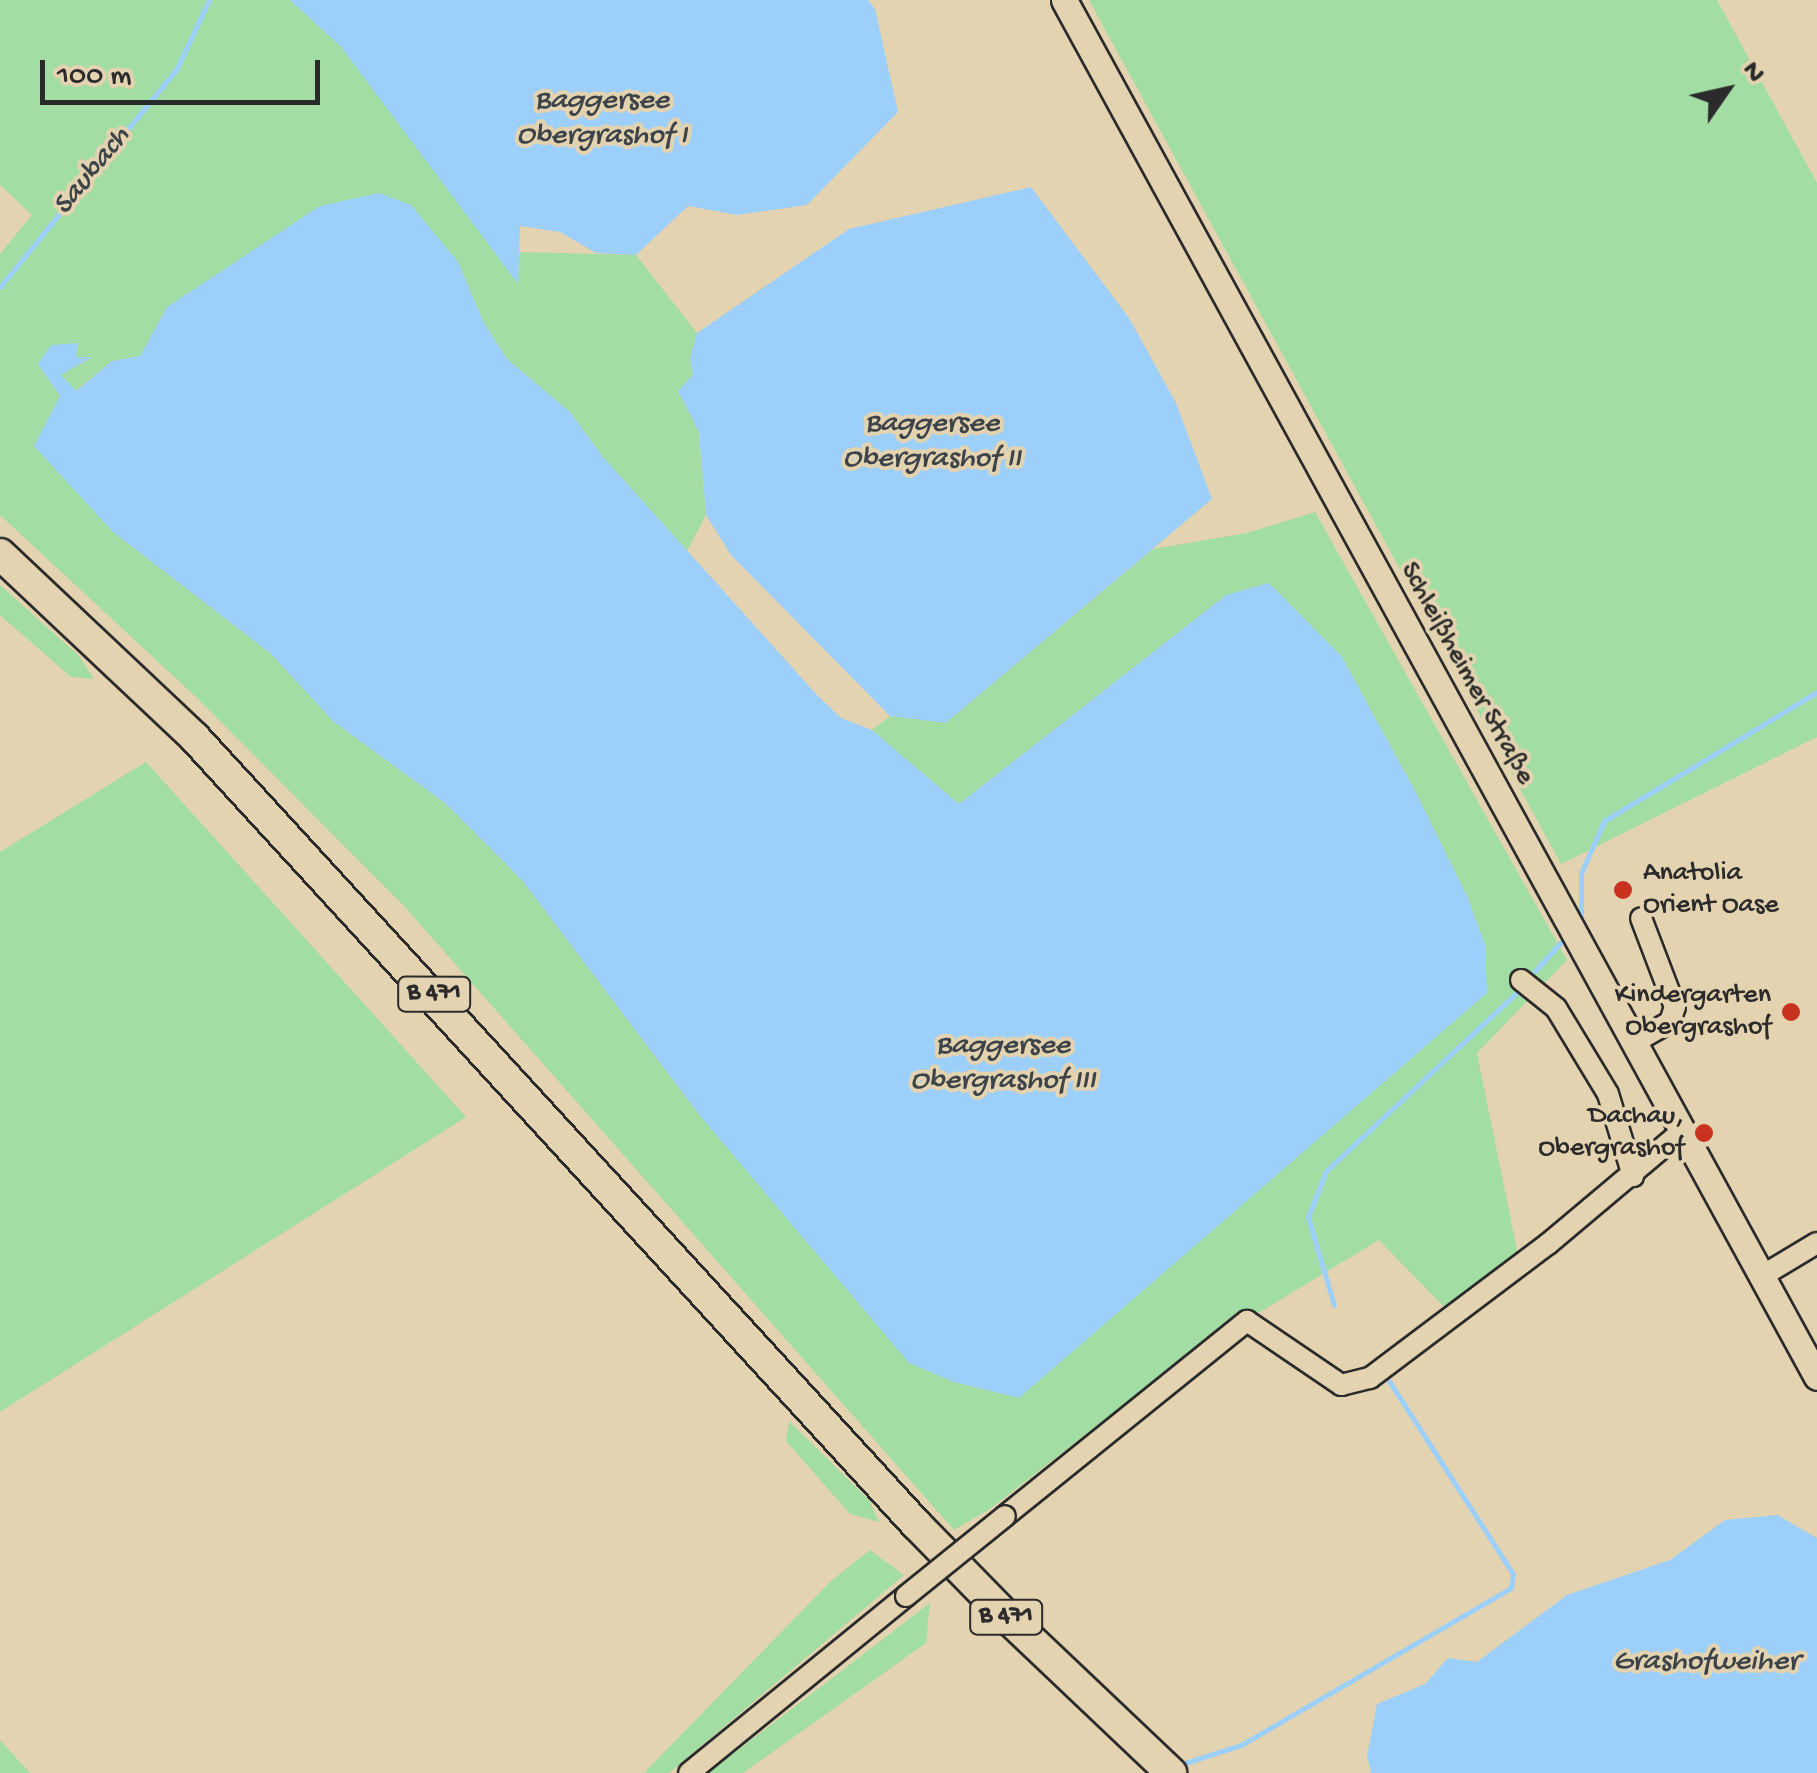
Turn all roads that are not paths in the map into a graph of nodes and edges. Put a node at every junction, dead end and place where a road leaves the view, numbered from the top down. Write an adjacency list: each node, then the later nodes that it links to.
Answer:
1 (1064, 0): 5 (main road, Schleißheimer Straße)
2 (0, 554): 12 (highway, B 471)
3 (1641, 918): 5 (street)
4 (1521, 980): 7 (street)
5 (1633, 1043): 6 (main road, Schleißheimer Straße)
6 (1682, 1131): 7 (street); 9 (main road, Schleißheimer Straße)
7 (1633, 1176): 11 (street, bridge)
8 (1816, 1245): 9 (street)
9 (1762, 1276): 10 (main road, Schleißheimer Straße)
10 (1817, 1377)
11 (690, 1773)
12 (1171, 1773)

